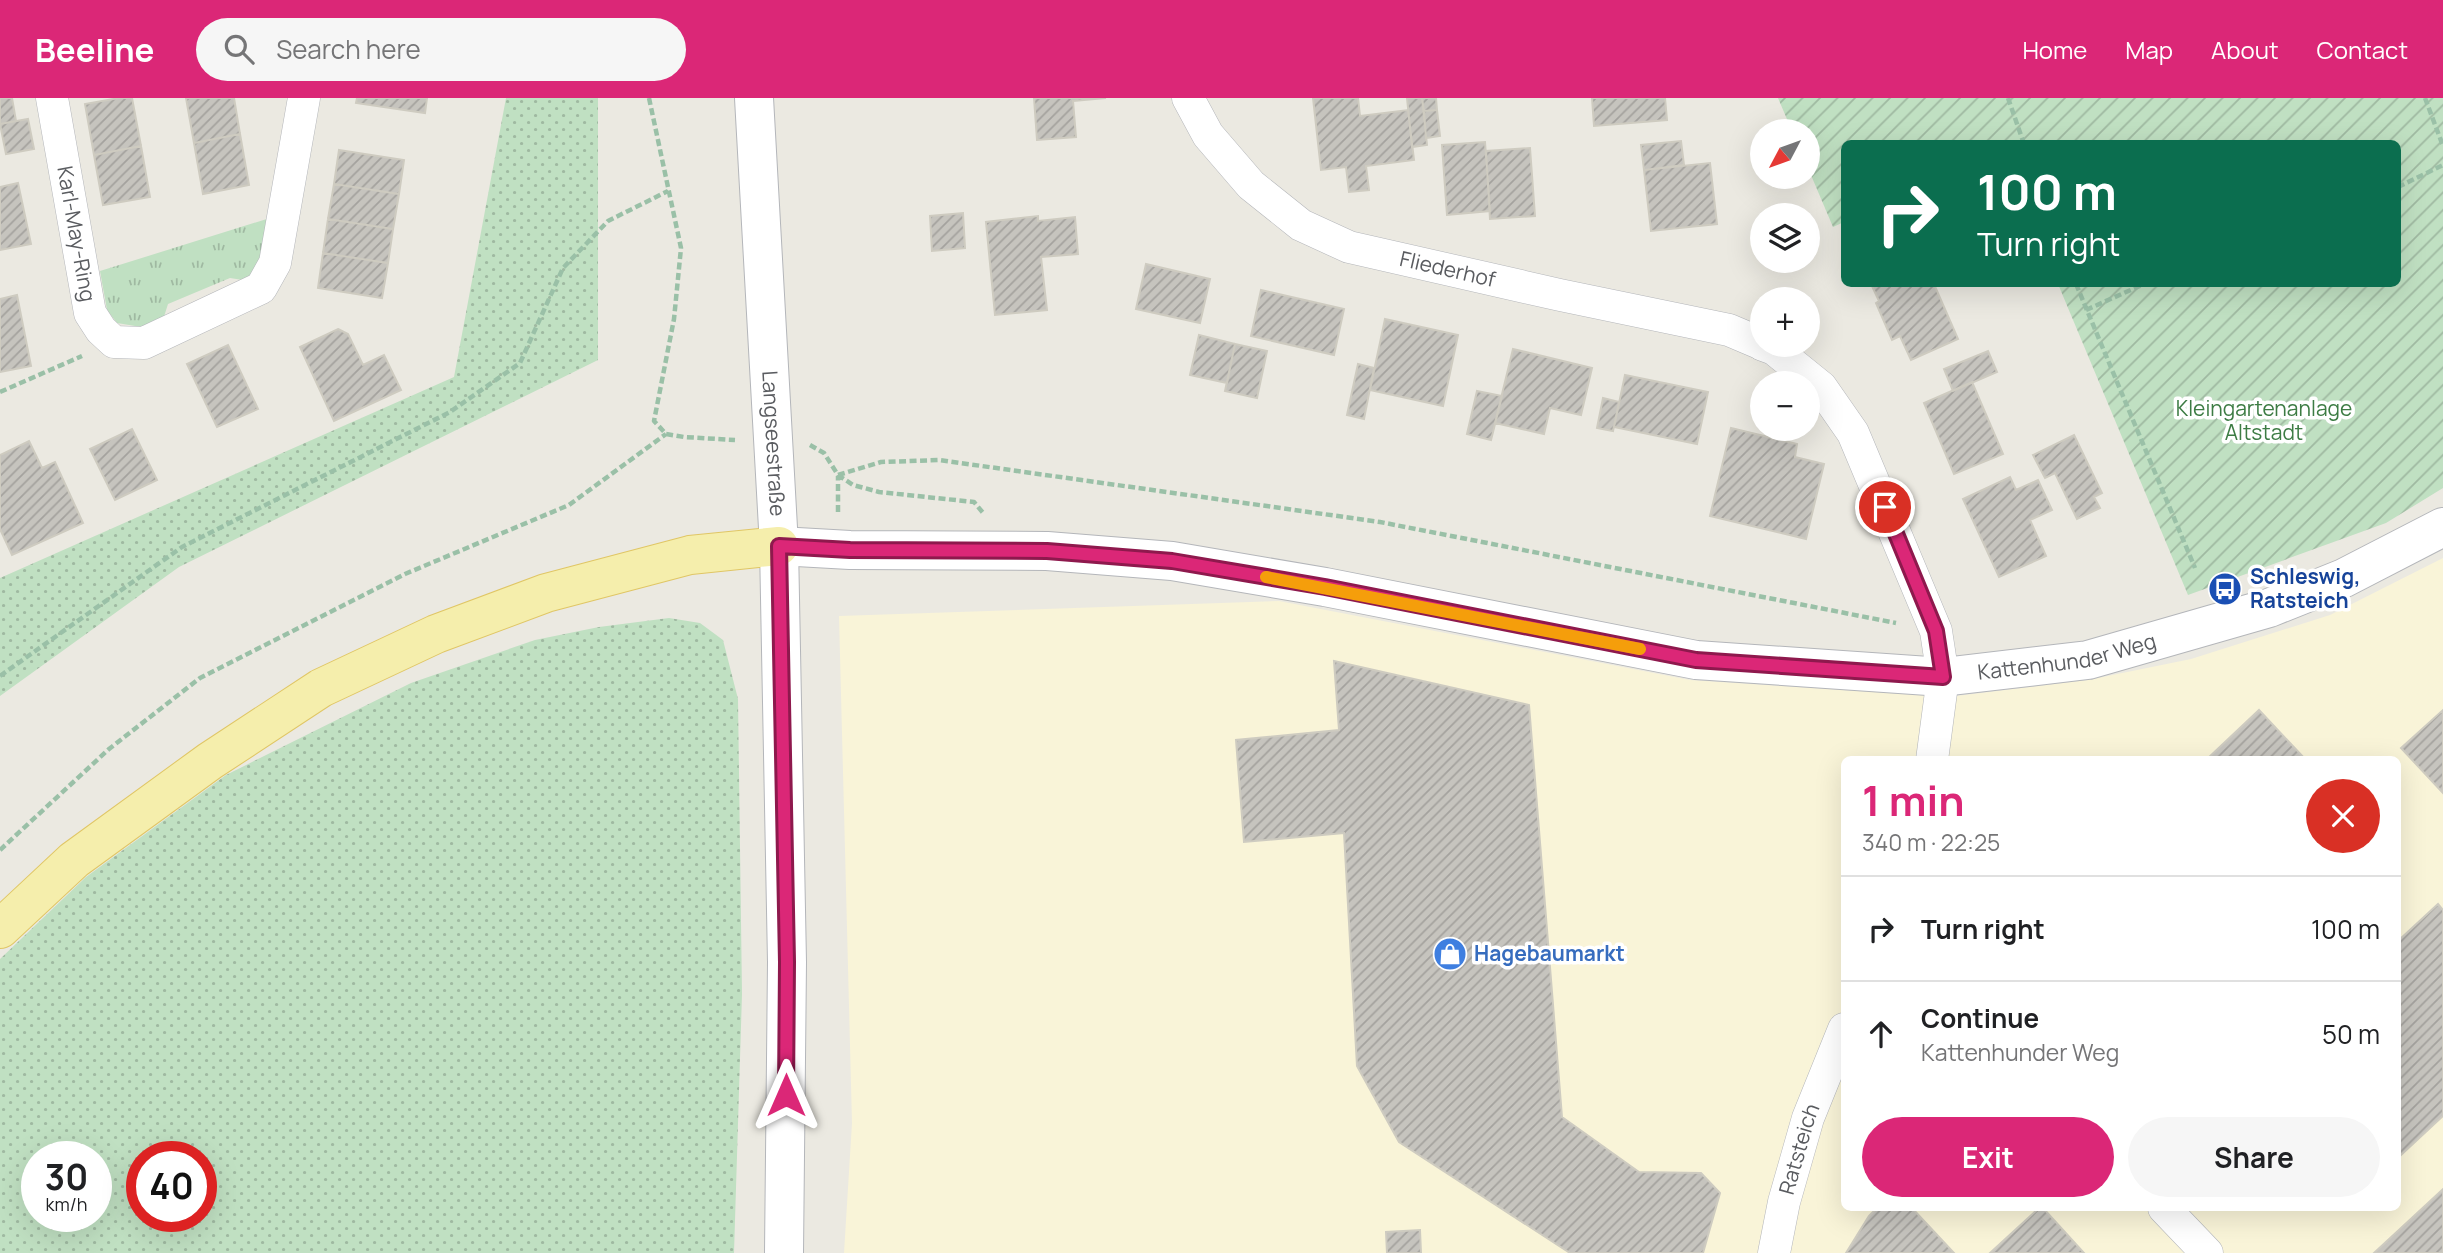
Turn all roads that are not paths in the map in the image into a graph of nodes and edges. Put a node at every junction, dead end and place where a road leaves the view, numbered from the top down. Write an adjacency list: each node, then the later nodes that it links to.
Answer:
1 (51, 98): 2 (street, Karl-May-Ring)
2 (304, 98)
3 (754, 98): 8 (street, Langseestraße)
4 (1188, 98): 5 (street, Fliederhof)
5 (1750, 339)
6 (1784, 357): 9 (street, Fliederhof)
7 (2443, 527): 9 (street, Kattenhunder Weg)
8 (779, 546): 9 (street, Kattenhunder Weg); 11 (main road); 14 (street, Langseestraße)
9 (1943, 677): 10 (street)
10 (1933, 756)
11 (0, 929)
12 (1841, 1045): 15 (street, Ratsteich)
13 (2167, 1211): 16 (street)
14 (784, 1253)
15 (1774, 1253)
16 (2207, 1253)

